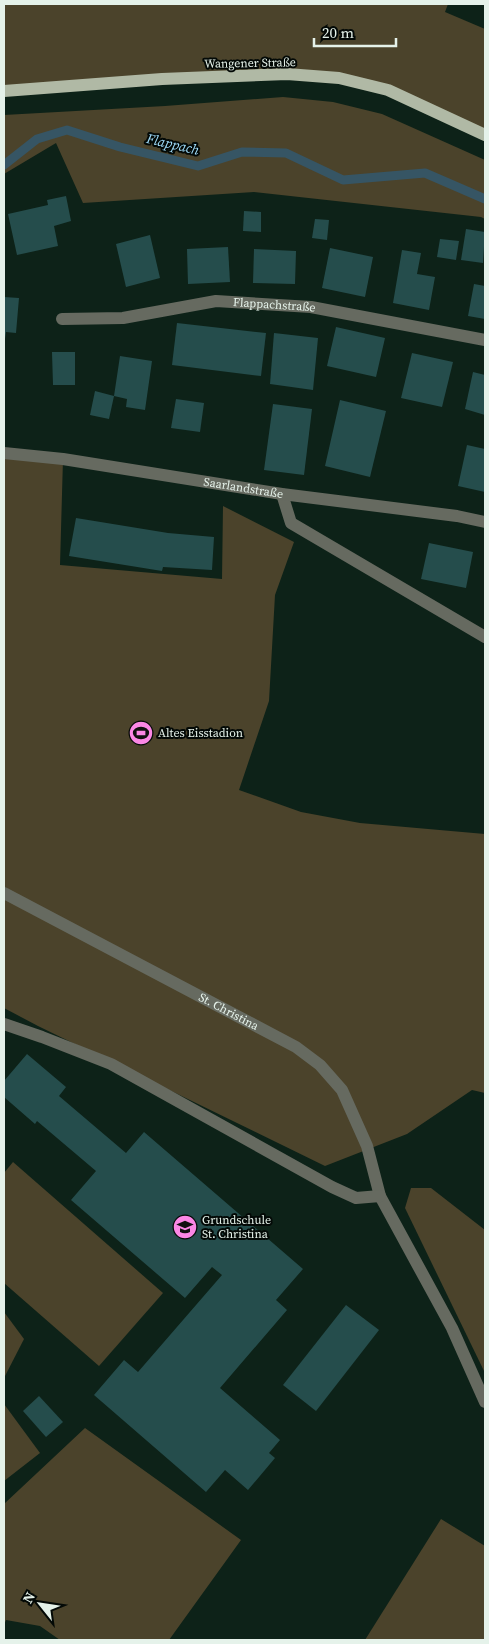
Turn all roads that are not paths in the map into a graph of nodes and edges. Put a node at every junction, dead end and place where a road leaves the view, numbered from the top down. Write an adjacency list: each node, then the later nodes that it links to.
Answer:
1 (4, 91): 2 (main road, Wangener Straße)
2 (485, 135)
3 (62, 319): 4 (street, Flappachstraße)
4 (485, 340)
5 (4, 453): 6 (street, Saarlandstraße)
6 (282, 494): 7 (street, Saarlandstraße); 8 (street)
7 (485, 522)
8 (485, 637)
9 (4, 893): 11 (street, St. Christina)
10 (4, 1024): 11 (street)
11 (380, 1196): 12 (street, St. Christina)
12 (485, 1402)

